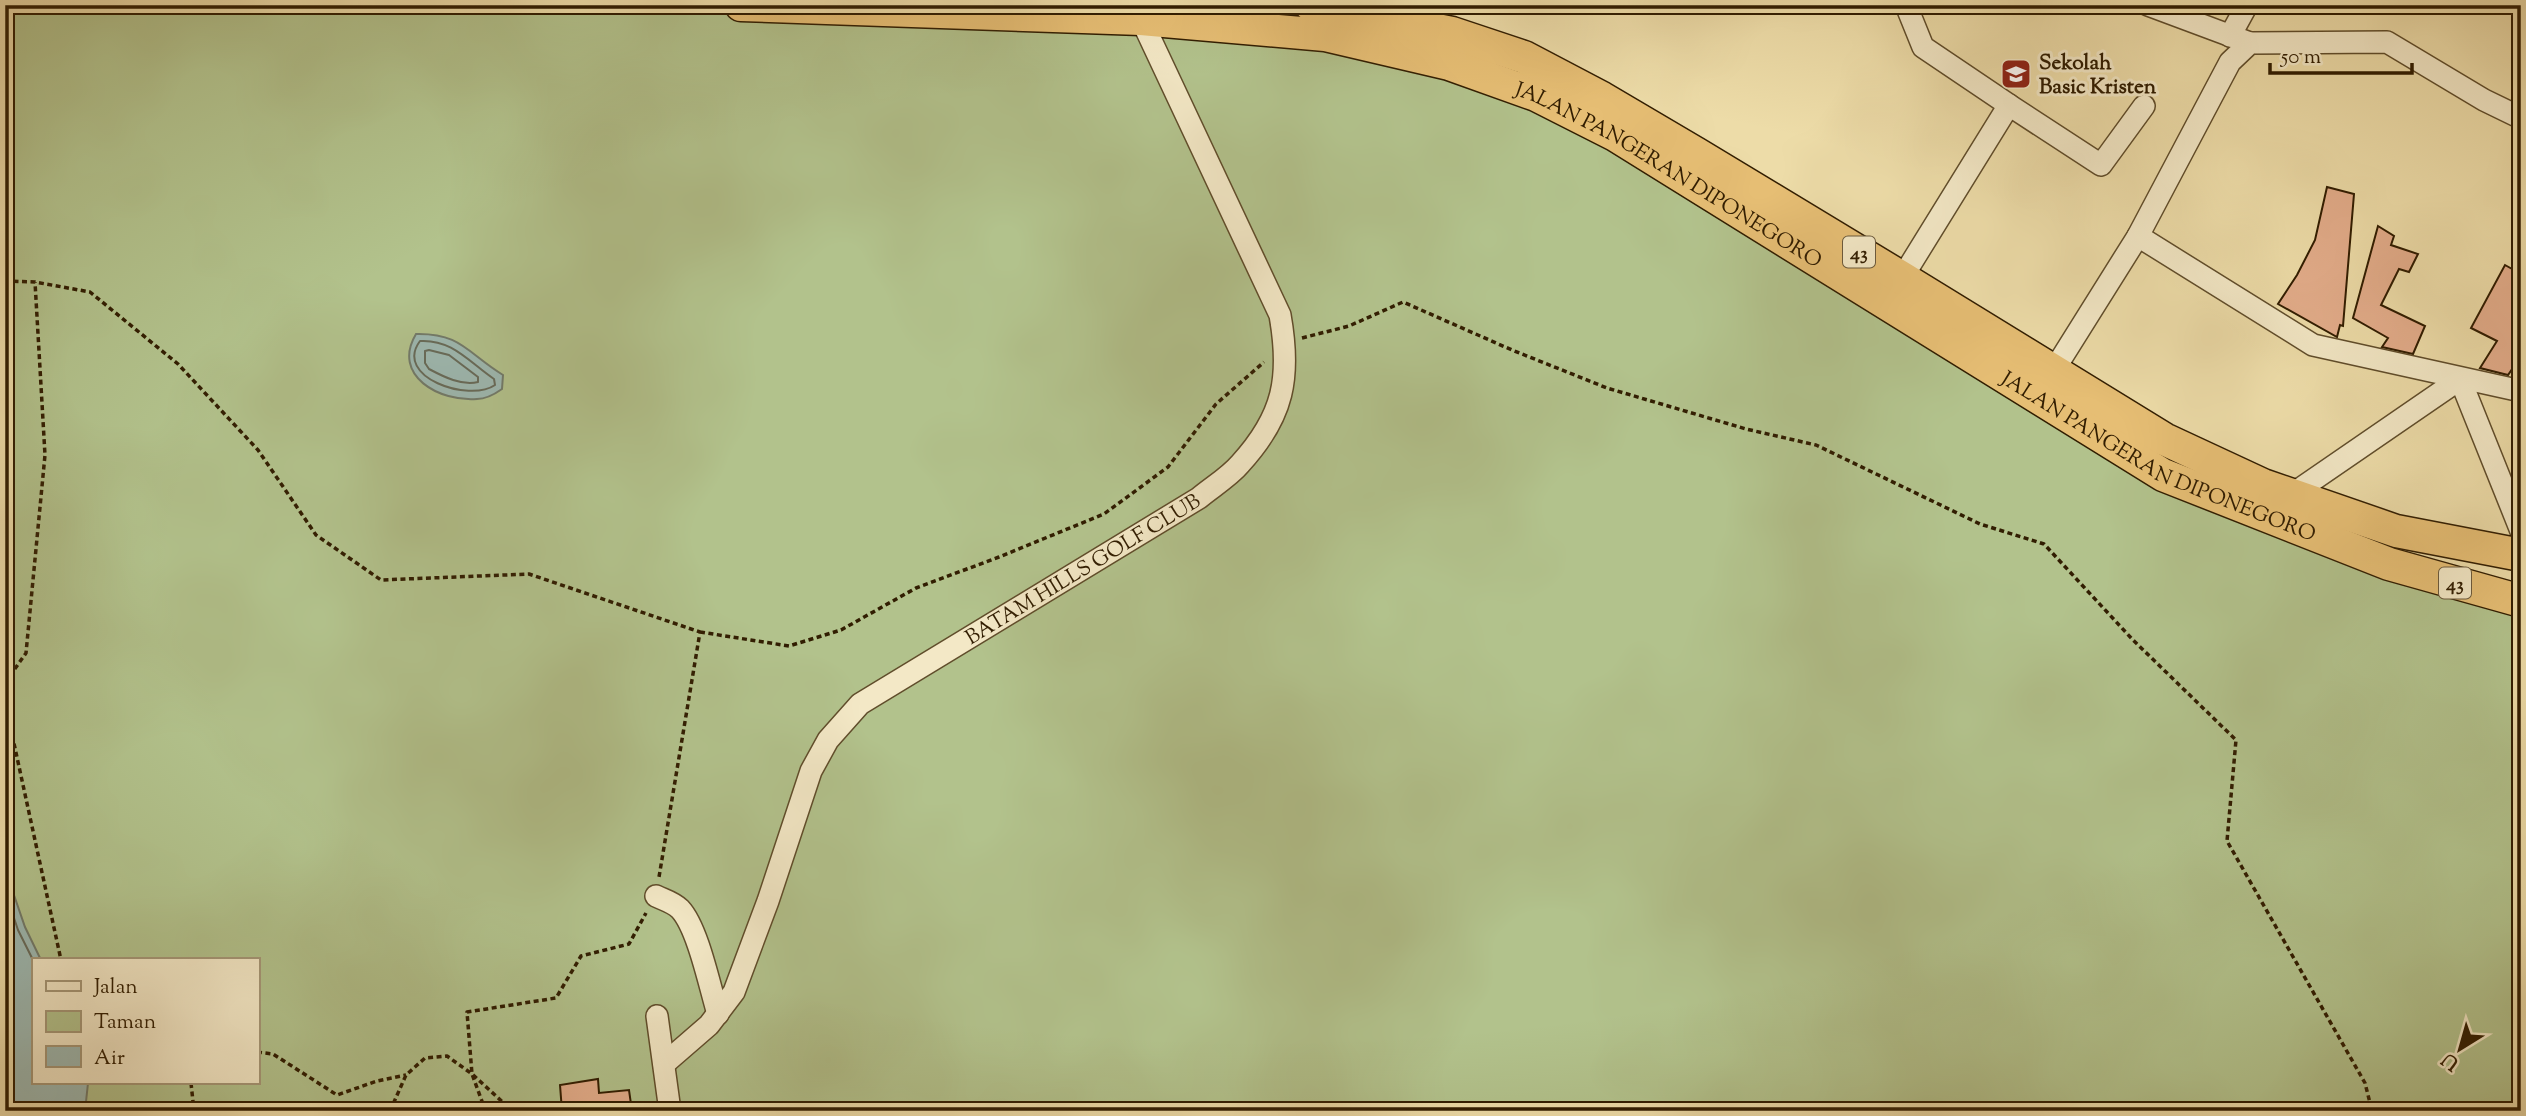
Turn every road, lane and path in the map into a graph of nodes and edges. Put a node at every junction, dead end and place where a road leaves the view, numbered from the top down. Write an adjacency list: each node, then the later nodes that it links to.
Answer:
1 (741, 5): 7 (highway, JALAN PANGERAN DIPONEGORO / 43)
2 (1311, 5): 6 (highway, JALAN PANGERAN DIPONEGORO / 43)
3 (1906, 5): 9 (lane)
4 (2148, 5): 8 (lane)
5 (2247, 5): 8 (lane)
6 (1388, 12): 13 (highway, JALAN PANGERAN DIPONEGORO / 43)
7 (1142, 19): 16 (lane, BATAM HILLS GOLF CLUB); 23 (highway, JALAN PANGERAN DIPONEGORO / 43)
8 (2240, 39): 11 (lane); 12 (lane)
9 (2009, 105): 10 (lane); 13 (lane)
10 (2144, 106)
11 (2521, 118)
12 (2138, 236): 17 (lane); 18 (lane)
13 (1902, 278): 17 (highway, JALAN PANGERAN DIPONEGORO / 43)
14 (5, 281): 15 (path)
15 (35, 282): 24 (path); 25 (path)
16 (1285, 343): 24 (path); 29 (lane, BATAM HILLS GOLF CLUB); 41 (path)
17 (2054, 370): 20 (highway, JALAN PANGERAN DIPONEGORO / 43)
18 (2459, 379): 19 (lane); 20 (lane); 21 (lane)
19 (2521, 391)
20 (2291, 495): 22 (highway, JALAN PANGERAN DIPONEGORO / 43)
21 (2521, 531)
22 (2521, 555)
23 (2521, 601)
24 (699, 632): 27 (path)
25 (5, 683)
26 (5, 702): 28 (path)
27 (656, 896): 29 (lane); 33 (path)
28 (61, 958)
29 (718, 1014): 32 (lane, BATAM HILLS GOLF CLUB)
30 (657, 1016): 32 (lane)
31 (259, 1052): 34 (path)
32 (664, 1064): 40 (lane)
33 (472, 1074): 34 (path); 36 (path); 39 (path)
34 (406, 1075): 38 (path)
35 (191, 1084): 37 (path)
36 (508, 1107)
37 (194, 1111)
38 (390, 1111)
39 (483, 1111)
40 (670, 1111)
41 (2372, 1111)

